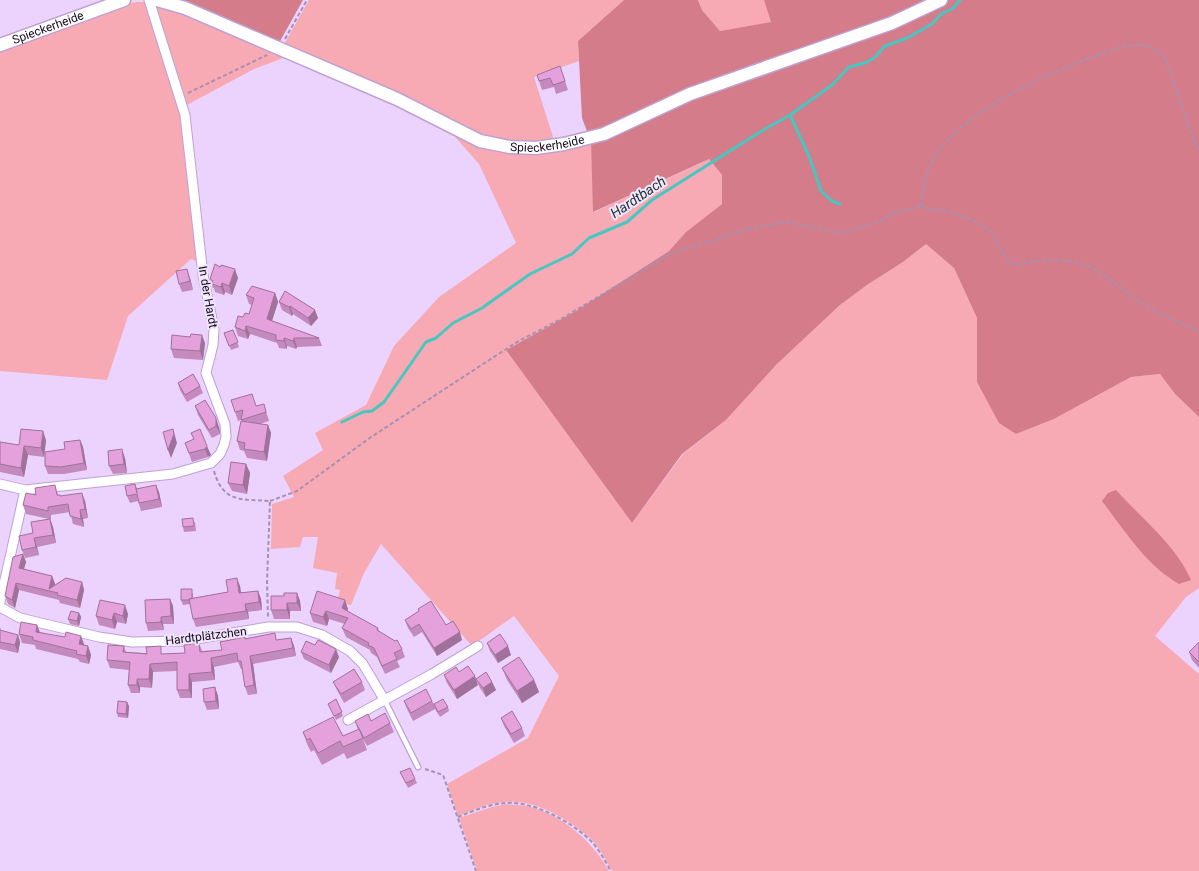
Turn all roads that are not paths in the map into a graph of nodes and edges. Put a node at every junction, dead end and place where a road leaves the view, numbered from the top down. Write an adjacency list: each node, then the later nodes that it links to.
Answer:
1 (124, 0): 5 (main road, Spieckerheide)
2 (149, 0): 7 (street, In der Hardt)
3 (157, 0): 4 (main road, Spieckerheide)
4 (941, 0)
5 (0, 45)
6 (0, 484): 7 (street)
7 (25, 490): 8 (street)
8 (0, 602)
9 (0, 607): 11 (street, Hardtplätzchen)
10 (478, 646): 11 (street)
11 (385, 701): 12 (street); 13 (lane)
12 (348, 720)
13 (418, 767)

